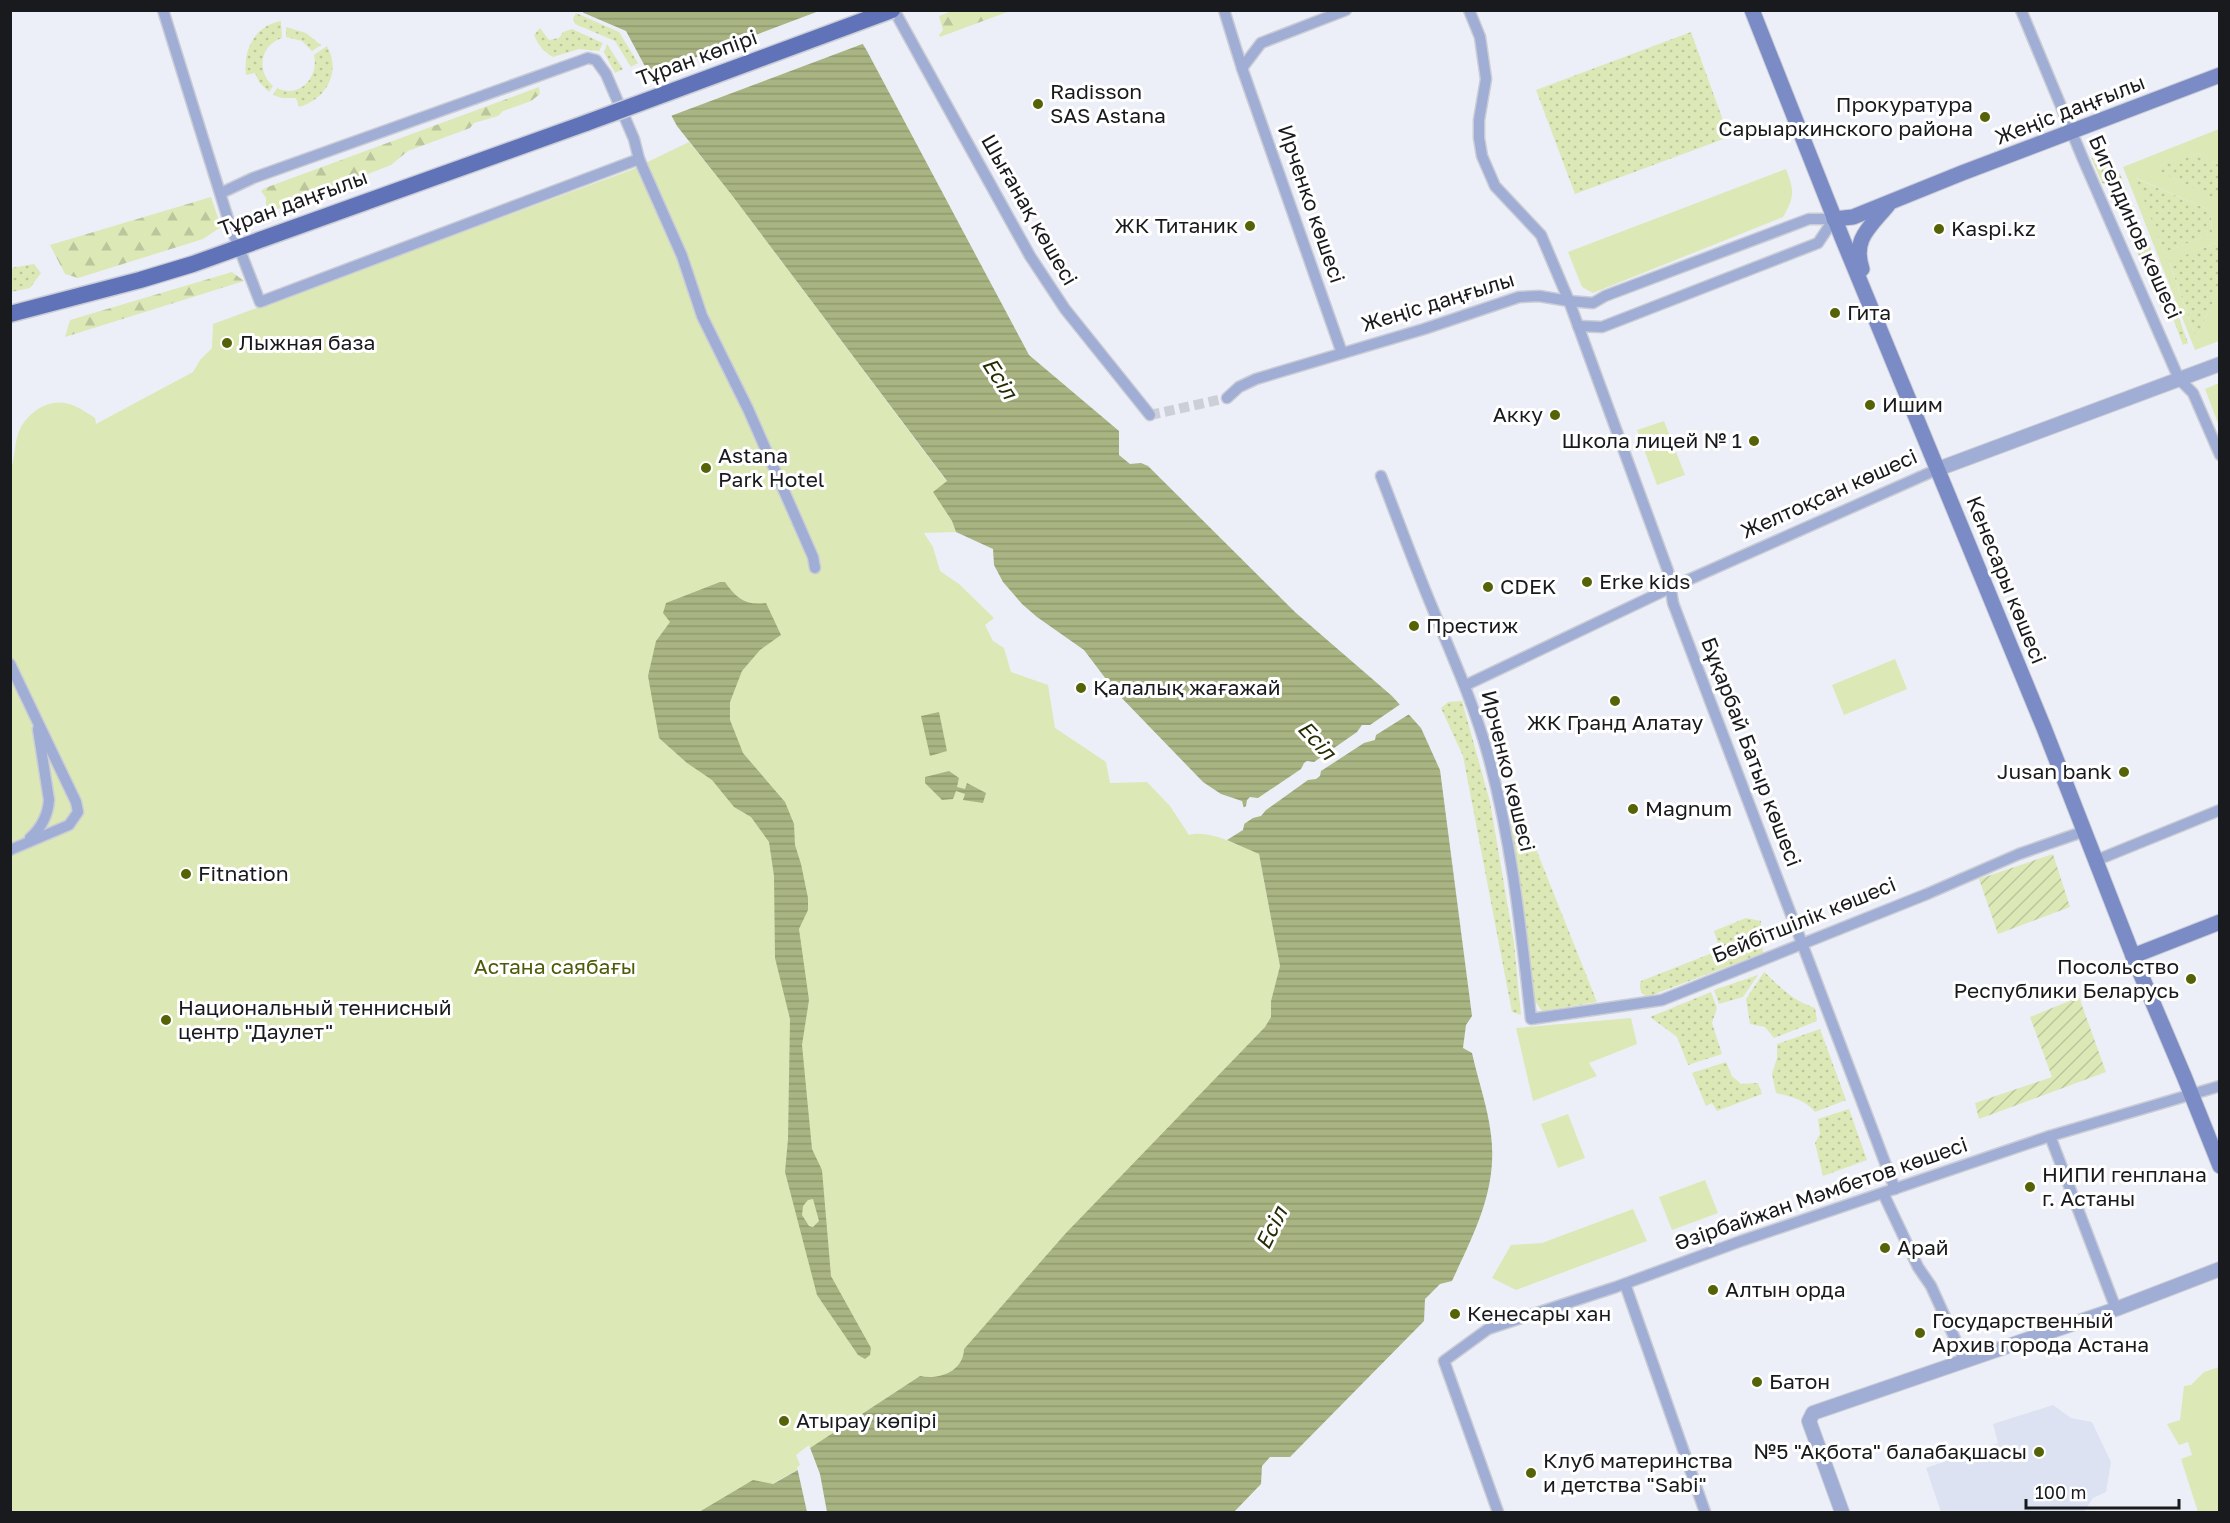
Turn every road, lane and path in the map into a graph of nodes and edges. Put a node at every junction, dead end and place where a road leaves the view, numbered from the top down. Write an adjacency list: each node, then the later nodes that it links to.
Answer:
1 (163, 10): 13 (street)
2 (893, 10): 10 (main road, Тұран көпірі, bridge); 25 (street, Шығанақ көшесі)
3 (1224, 10): 8 (street, Ирченко көшесі)
4 (1346, 10): 8 (street)
5 (1469, 10): 17 (street, Бұқарбай Батыр көшесі)
6 (1752, 10): 15 (main road, Кенесары көшесі)
7 (2021, 10): 11 (street, Бигелдинов көшесі)
8 (1242, 68): 21 (street, Ирченко көшесі)
9 (2220, 75): 11 (main road, Жеңіс даңғылы)
10 (586, 123): 16 (main road, Тұран даңғылы)
11 (2072, 132): 14 (main road, Жеңіс даңғылы); 23 (street, Бигелдинов көшесі)
12 (639, 159): 13 (street); 16 (street); 29 (street)
13 (221, 192): 16 (street)
14 (1892, 201): 15 (main road, Жеңіс даңғылы); 18 (main road)
15 (1834, 219): 17 (street, Жеңіс даңғылы); 18 (main road, Кенесары көшесі); 20 (street)
16 (239, 246): 19 (main road, Тұран даңғылы)
17 (1569, 302): 20 (street, Бұқарбай Батыр көшесі); 21 (street, Жеңіс даңғылы)
18 (1872, 313): 27 (main road, Кенесары көшесі)
19 (10, 314)
20 (1578, 326): 30 (street, Бұқарбай Батыр көшесі)
21 (1342, 353): 24 (street, Жеңіс даңғылы)
22 (2220, 364): 23 (street, Желтоқсан көшесі)
23 (2179, 379): 26 (street, Бигелдинов көшесі); 27 (street, Желтоқсан көшесі)
24 (1227, 398)
25 (1150, 415)
26 (2220, 455)
27 (1938, 469): 30 (street, Желтоқсан көшесі); 35 (main road, Кенесары көшесі)
28 (1381, 476): 32 (street, Ирченко көшесі)
29 (815, 568)
30 (1670, 588): 32 (street, Желтоқсан көшесі); 40 (street, Бұқарбай Батыр көшесі)
31 (10, 664): 33 (street)
32 (1466, 685): 42 (street, Ирченко көшесі)
33 (37, 720): 36 (street); 36 (street)
34 (2220, 810): 38 (street)
35 (2085, 831): 38 (main road, Кенесары көшесі); 40 (street, Бейбітшілік көшесі)
36 (25, 843): 37 (street)
37 (10, 850)
38 (2097, 860): 41 (main road, Кенесары көшесі)
39 (2220, 922): 41 (main road)
40 (1803, 943): 42 (street, Бейбітшілік көшесі); 47 (street, Бұқарбай Батыр көшесі)
41 (2133, 956): 44 (main road, Кенесары көшесі)
42 (1531, 1019)
43 (2220, 1086): 44 (street, Әзірбайжан Мәмбетов көшесі)
44 (2191, 1093): 45 (street, Әзірбайжан Мәмбетов көшесі); 46 (main road, Кенесары көшесі)
45 (2050, 1136): 47 (street, Әзірбайжан Мәмбетов көшесі); 51 (street)
46 (2220, 1166)
47 (1895, 1189): 48 (street, Әзірбайжан Мәмбетов көшесі)
48 (1883, 1193): 50 (street, Әзірбайжан Мәмбетов көшесі); 52 (street)
49 (2220, 1269): 51 (street)
50 (1625, 1284): 53 (street, Әзірбайжан Мәмбетов көшесі); 54 (street)
51 (2116, 1309): 52 (street)
52 (1965, 1361): 55 (street)
53 (1498, 1512)
54 (1705, 1512)
55 (1842, 1512)

